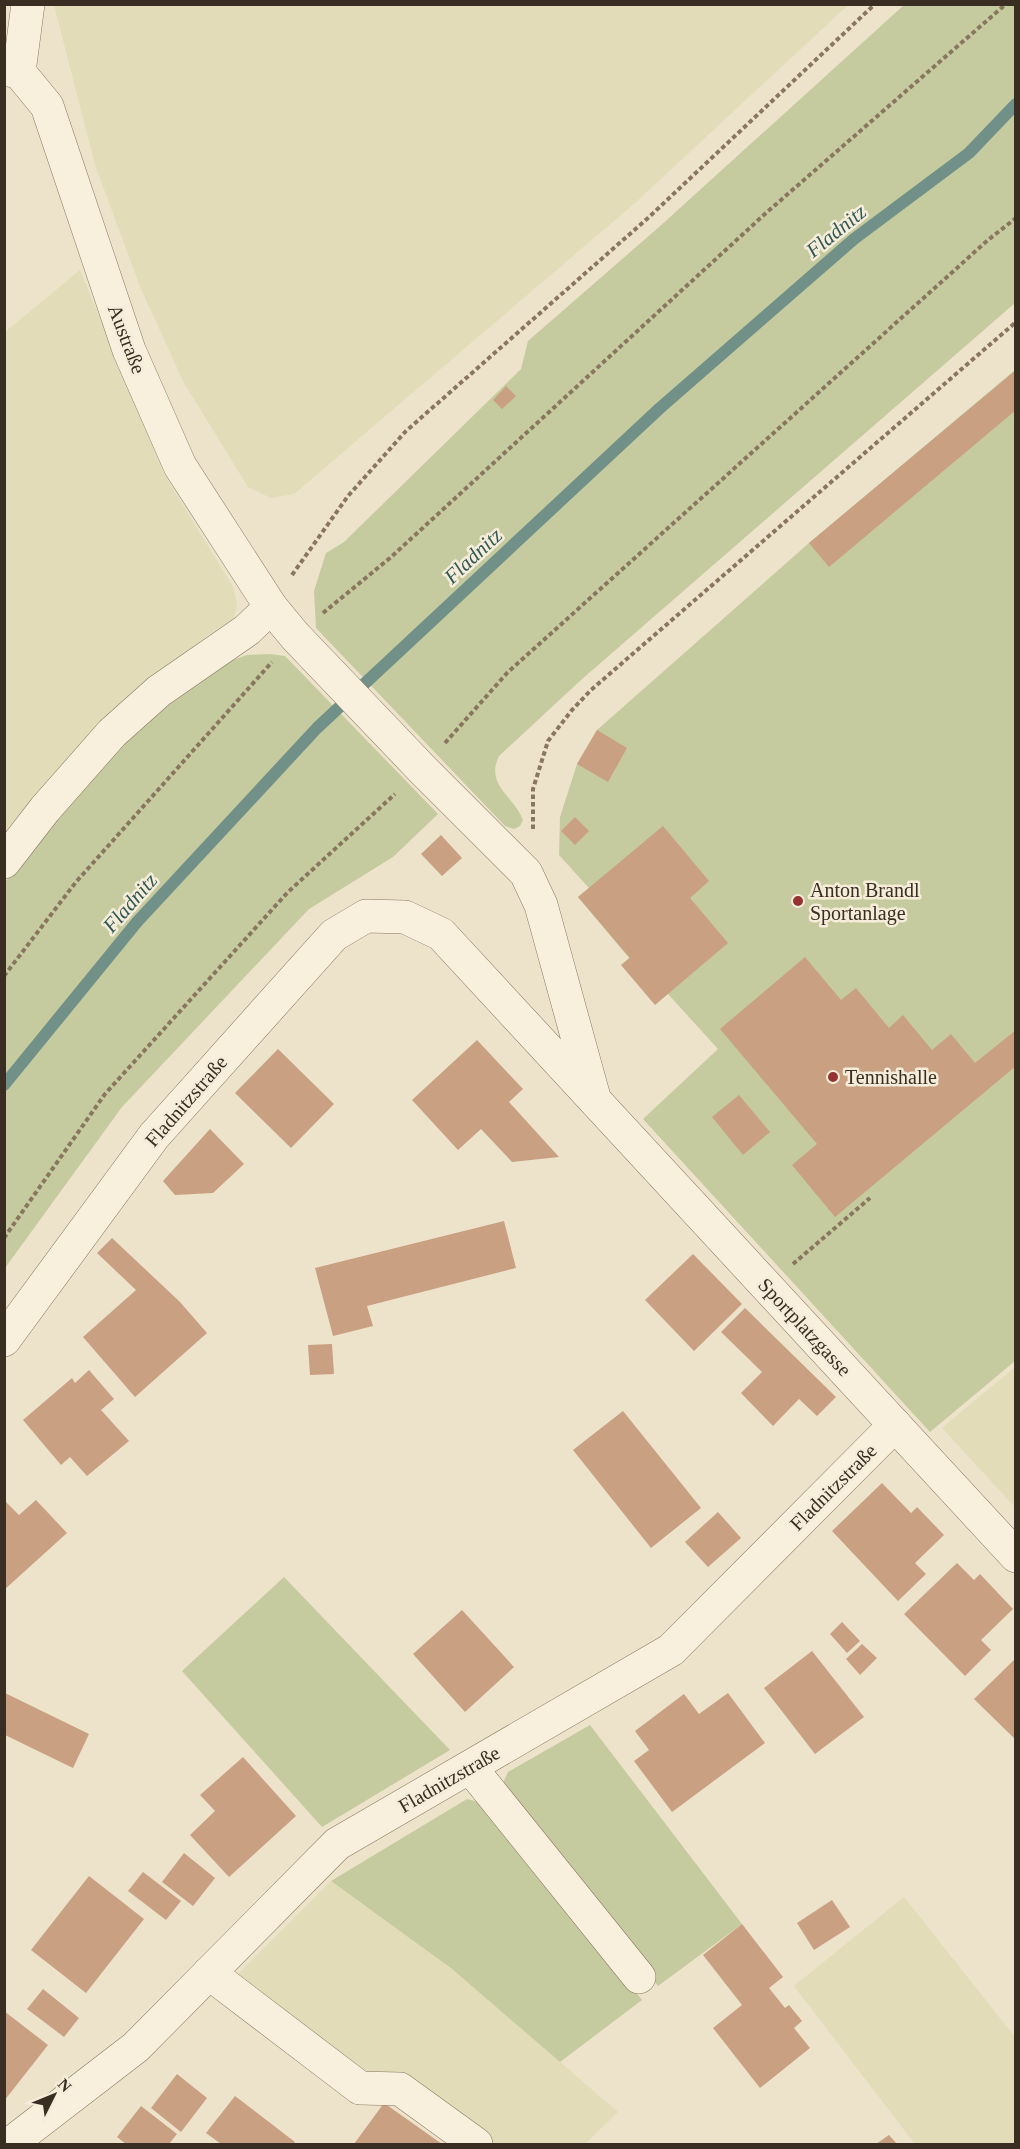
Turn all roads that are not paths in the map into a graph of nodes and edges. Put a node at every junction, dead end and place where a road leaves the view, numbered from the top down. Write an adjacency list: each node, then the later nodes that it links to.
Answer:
1 (28, 4): 2 (street)
2 (12, 70): 3 (street, Austraße)
3 (271, 607): 4 (street); 5 (street, Austraße)
4 (4, 862)
5 (526, 873): 7 (street, Sportplatzgasse)
6 (405, 917): 7 (street, Sportplatzgasse); 8 (street, Fladnitzstraße)
7 (594, 1099): 9 (street, Sportplatzgasse)
8 (4, 1340)
9 (895, 1425): 10 (street, Sportplatzgasse); 11 (street, Fladnitzstraße)
10 (1016, 1556)
11 (470, 1767): 12 (street, Fladnitzstraße); 13 (street)
12 (209, 1973): 14 (street, Fladnitzstraße); 15 (street)
13 (639, 1977)
14 (10, 2145)
15 (476, 2145)

